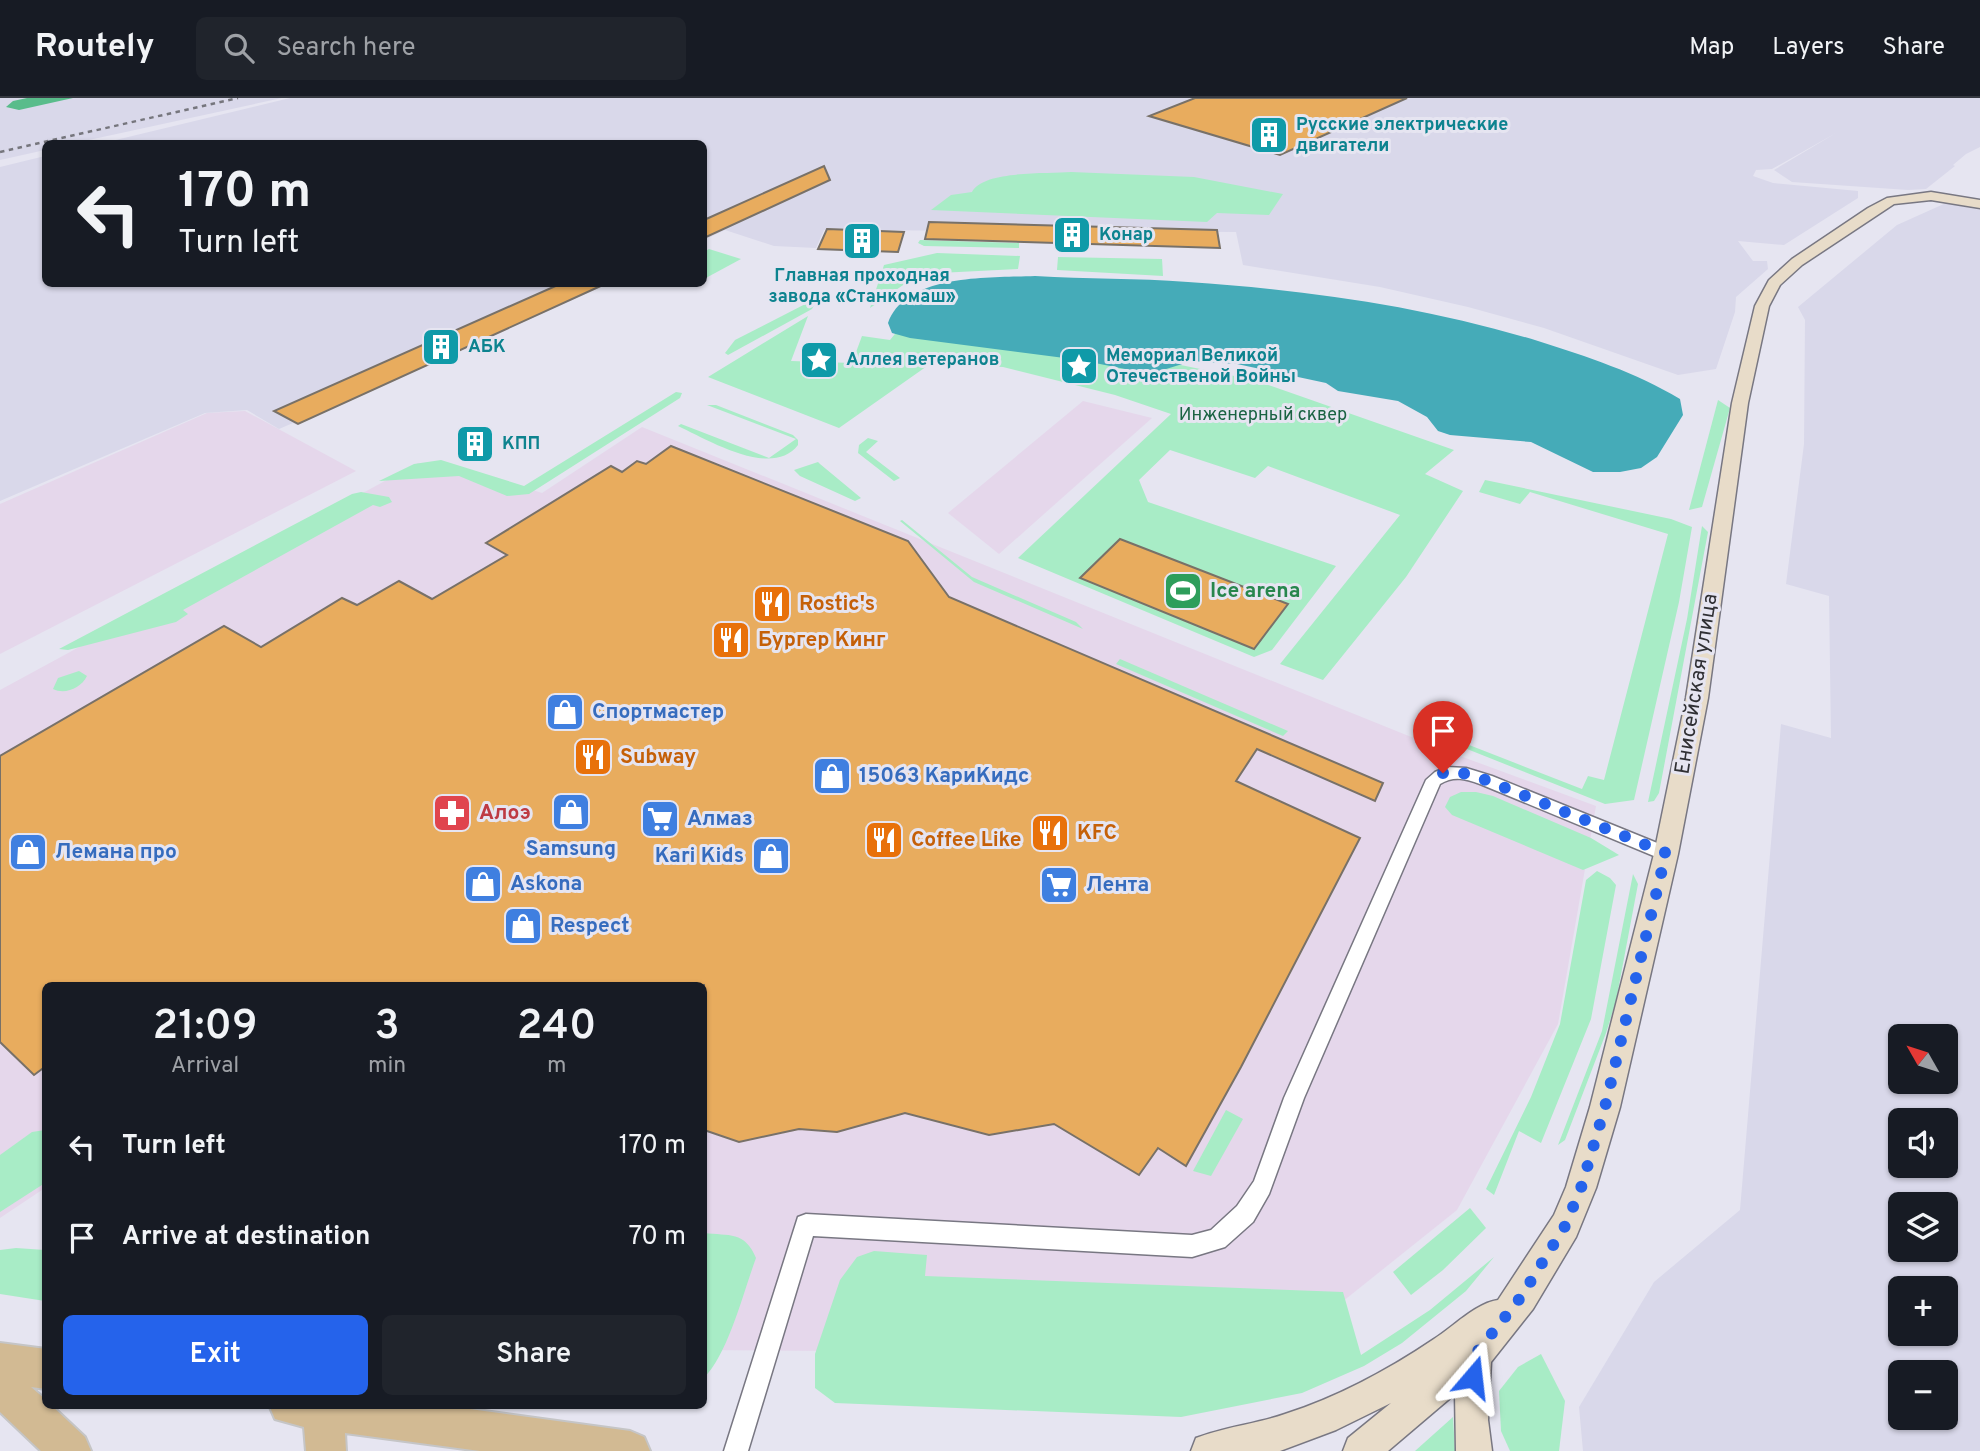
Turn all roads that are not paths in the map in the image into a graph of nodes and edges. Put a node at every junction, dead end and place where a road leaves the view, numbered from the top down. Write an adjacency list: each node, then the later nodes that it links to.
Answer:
1 (1980, 204): 2 (street, Енисейская улица)
2 (1666, 853): 3 (street, Енисейская улица); 13 (street)
3 (1521, 1297): 4 (street, Енисейская улица); 14 (street, Енисейская улица)
4 (1474, 1356): 15 (street, Енисейская улица); 16 (street)
5 (0, 1363): 6 (main road)
6 (42, 1368)
7 (0, 1385): 10 (main road)
8 (306, 1409): 11 (main road)
9 (314, 1409): 12 (main road)
10 (71, 1451)
11 (326, 1451)
12 (630, 1451)
13 (736, 1451)
14 (1209, 1451)
15 (1361, 1451)
16 (1474, 1451)

